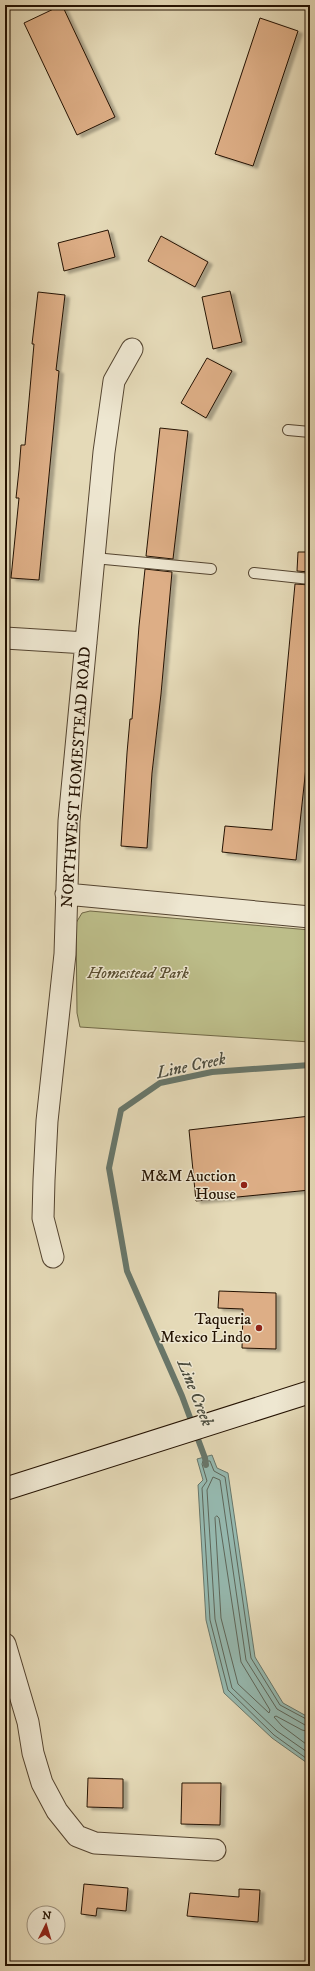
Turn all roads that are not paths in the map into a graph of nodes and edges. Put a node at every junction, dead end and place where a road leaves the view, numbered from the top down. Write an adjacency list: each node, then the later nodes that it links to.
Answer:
1 (132, 349): 4 (street, NORTHWEST HOMESTEAD ROAD)
2 (288, 430): 3 (lane)
3 (310, 432)
4 (94, 558): 5 (lane); 9 (street, NORTHWEST HOMESTEAD ROAD)
5 (211, 569)
6 (254, 574): 7 (lane)
7 (310, 578)
8 (5, 638): 9 (street)
9 (86, 643): 10 (street, NORTHWEST HOMESTEAD ROAD)
10 (66, 894): 11 (street); 12 (street, NORTHWEST HOMESTEAD ROAD)
11 (310, 917)
12 (53, 1257)
13 (310, 1392): 14 (main road)
14 (5, 1489)
15 (5, 1644): 16 (street)
16 (215, 1850)

